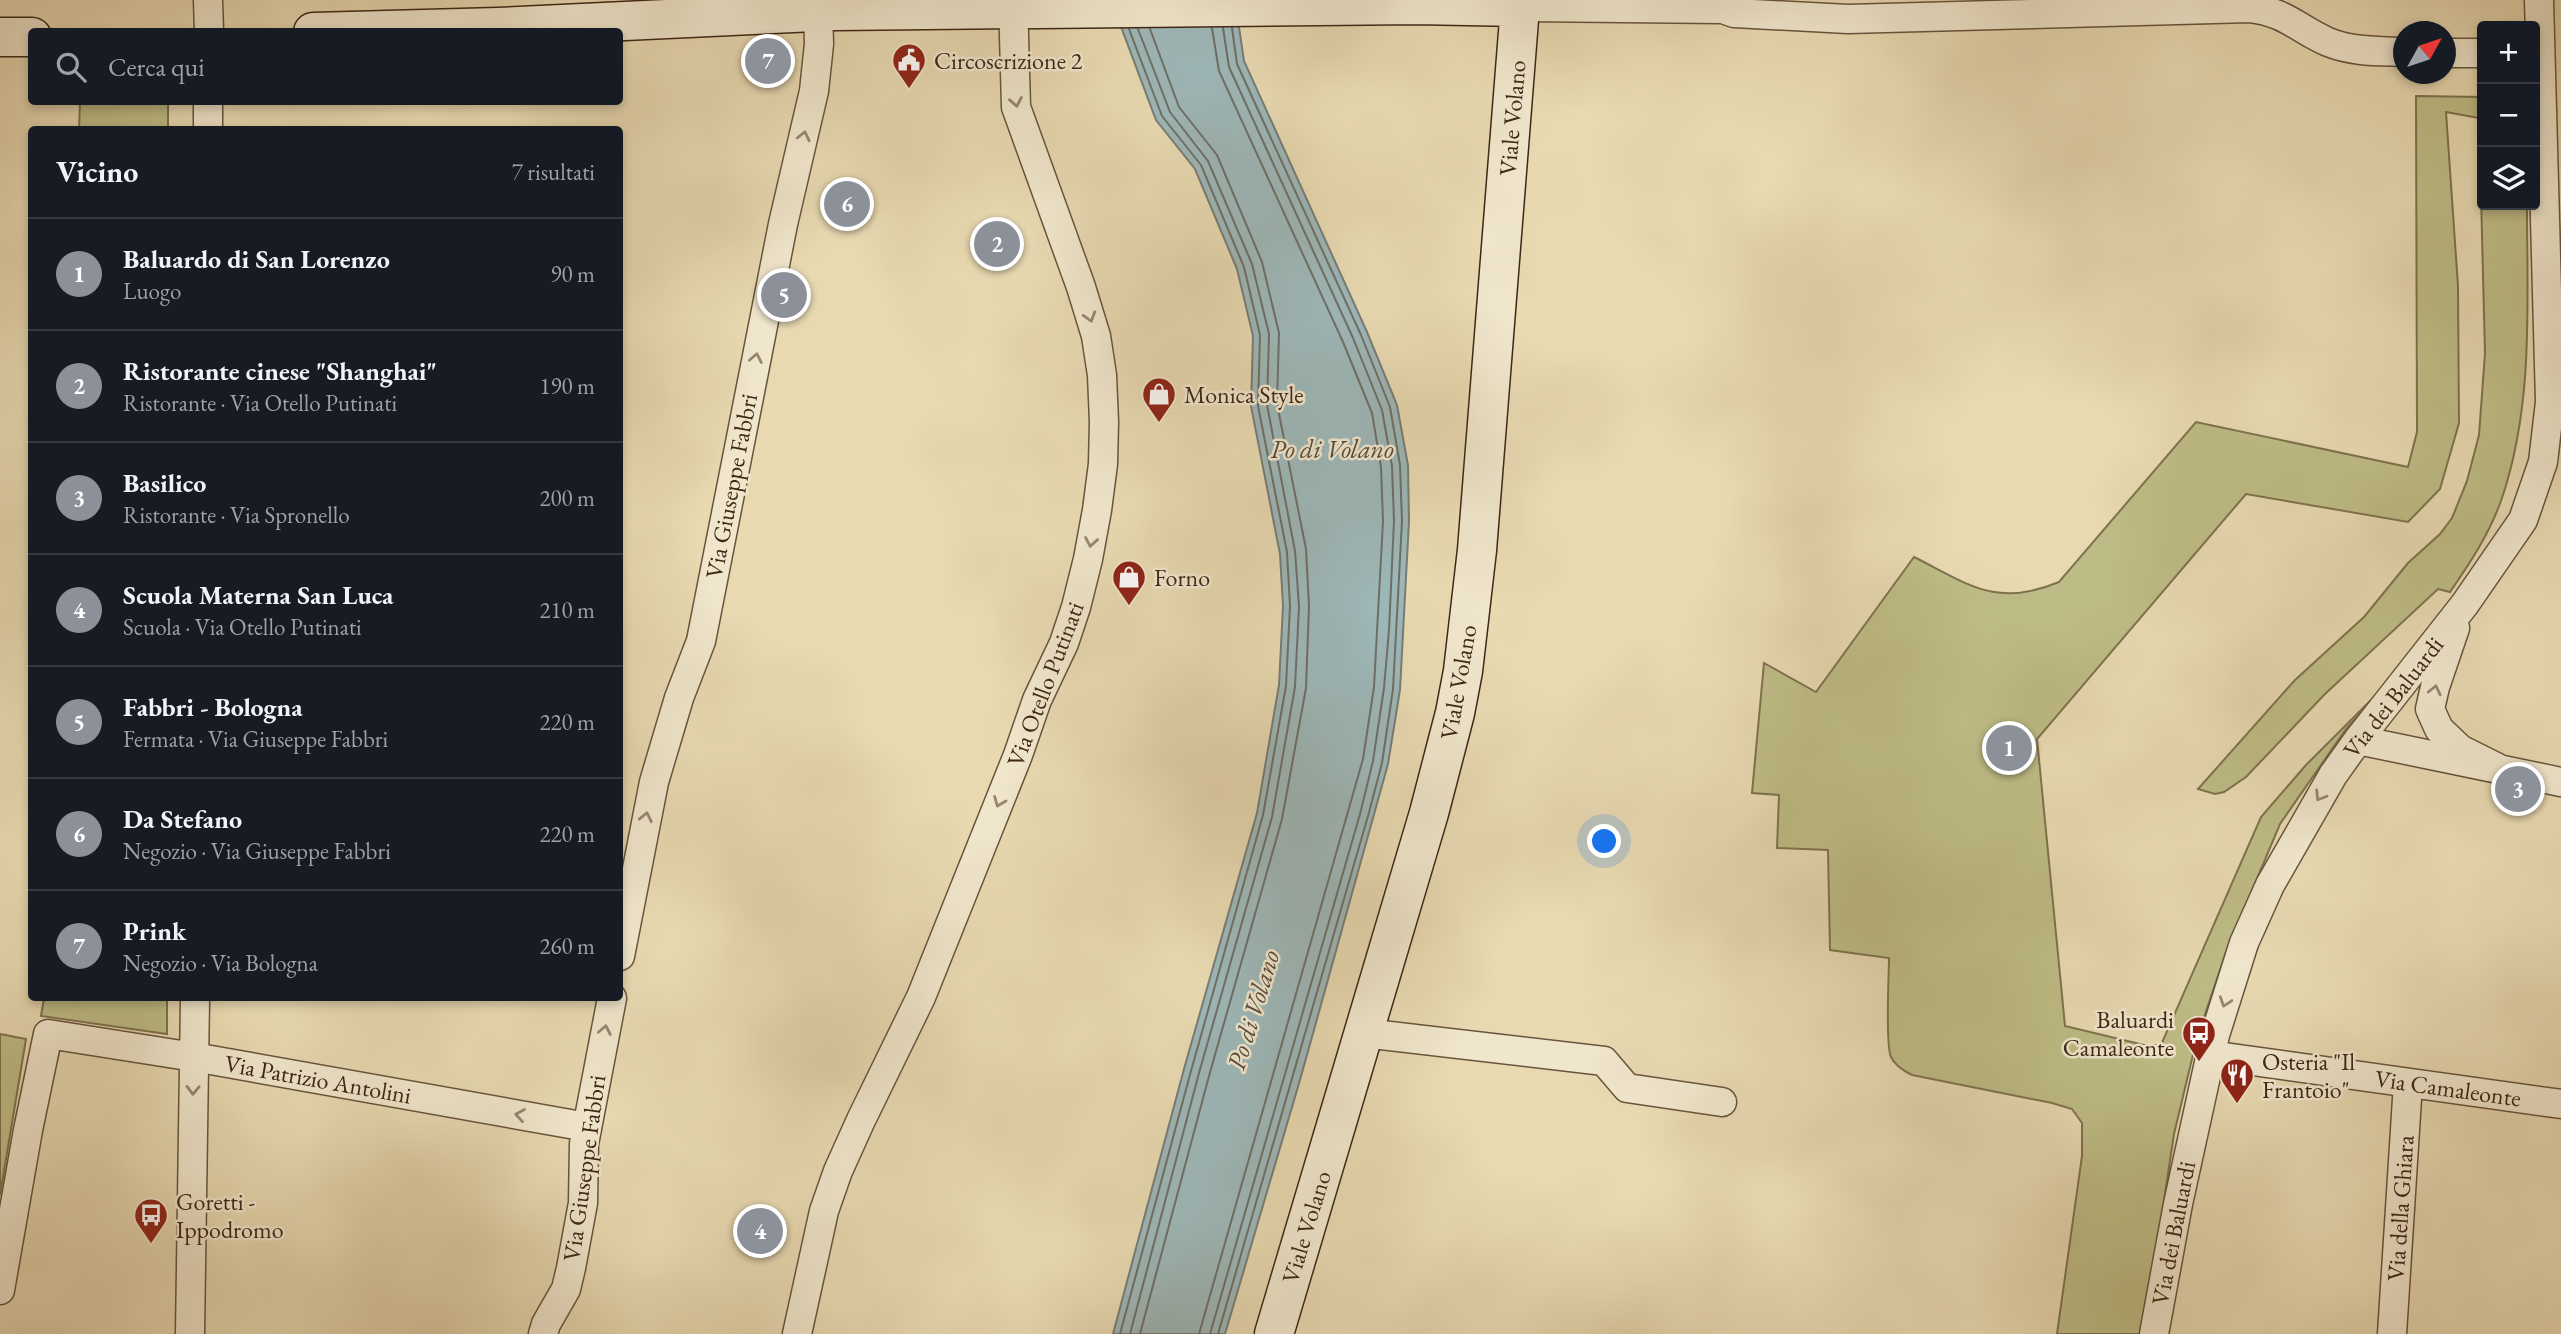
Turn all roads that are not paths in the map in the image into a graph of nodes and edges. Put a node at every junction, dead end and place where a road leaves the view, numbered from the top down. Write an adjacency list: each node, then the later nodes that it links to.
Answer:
1 (208, 0): 15 (street)
2 (1613, 0): 12 (street)
3 (1827, 0): 14 (street)
4 (2539, 0): 22 (street, Via dei Baluardi)
5 (1409, 2): 6 (main road); 11 (main road)
6 (1280, 4): 8 (main road)
7 (2254, 4): 14 (street); 19 (street)
8 (1013, 5): 13 (main road); 43 (street, Via Otello Putinati, one-way to 43)
9 (1716, 5): 10 (street); 12 (street)
10 (1775, 6): 14 (street)
11 (1520, 7): 12 (street); 33 (main road, Viale Volano)
12 (1562, 7)
13 (818, 11): 16 (main road); 30 (street, Via Giuseppe Fabbri, one-way to 13)
14 (1868, 18)
15 (209, 28)
16 (461, 28)
17 (0, 37): 18 (main road)
18 (28, 37)
19 (2393, 52)
20 (2456, 52): 21 (street)
21 (2477, 53)
22 (2544, 65): 25 (street, Via dei Baluardi)
23 (208, 105): 24 (street)
24 (208, 126)
25 (2555, 403): 26 (street, Via dei Baluardi)
26 (2465, 604): 27 (street, Via dei Baluardi); 28 (street, one-way to 26)
27 (2358, 740): 28 (street); 34 (street, Via dei Baluardi, one-way to 34)
28 (2502, 770): 29 (street)
29 (2561, 782)
30 (623, 941)
31 (195, 1001): 35 (street)
32 (611, 1001): 39 (street, Via Giuseppe Fabbri, one-way to 32)
33 (1364, 1033): 37 (street); 44 (main road, Viale Volano)
34 (2210, 1055): 36 (street, Via Camaleonte); 45 (street, Via dei Baluardi)
35 (194, 1057): 39 (street, Via Patrizio Antolini, one-way to 35); 40 (street, Via Patrizio Antolini); 41 (street, one-way to 41)
36 (2408, 1083): 38 (street, Via Camaleonte); 46 (street, Via della Ghiara)
37 (1722, 1102)
38 (2561, 1104)
39 (587, 1127): 42 (street, Via Giuseppe Fabbri)
40 (0, 1290)
41 (190, 1334)
42 (543, 1334)
43 (797, 1334)
44 (1274, 1334)
45 (2154, 1334)
46 (2392, 1334)

